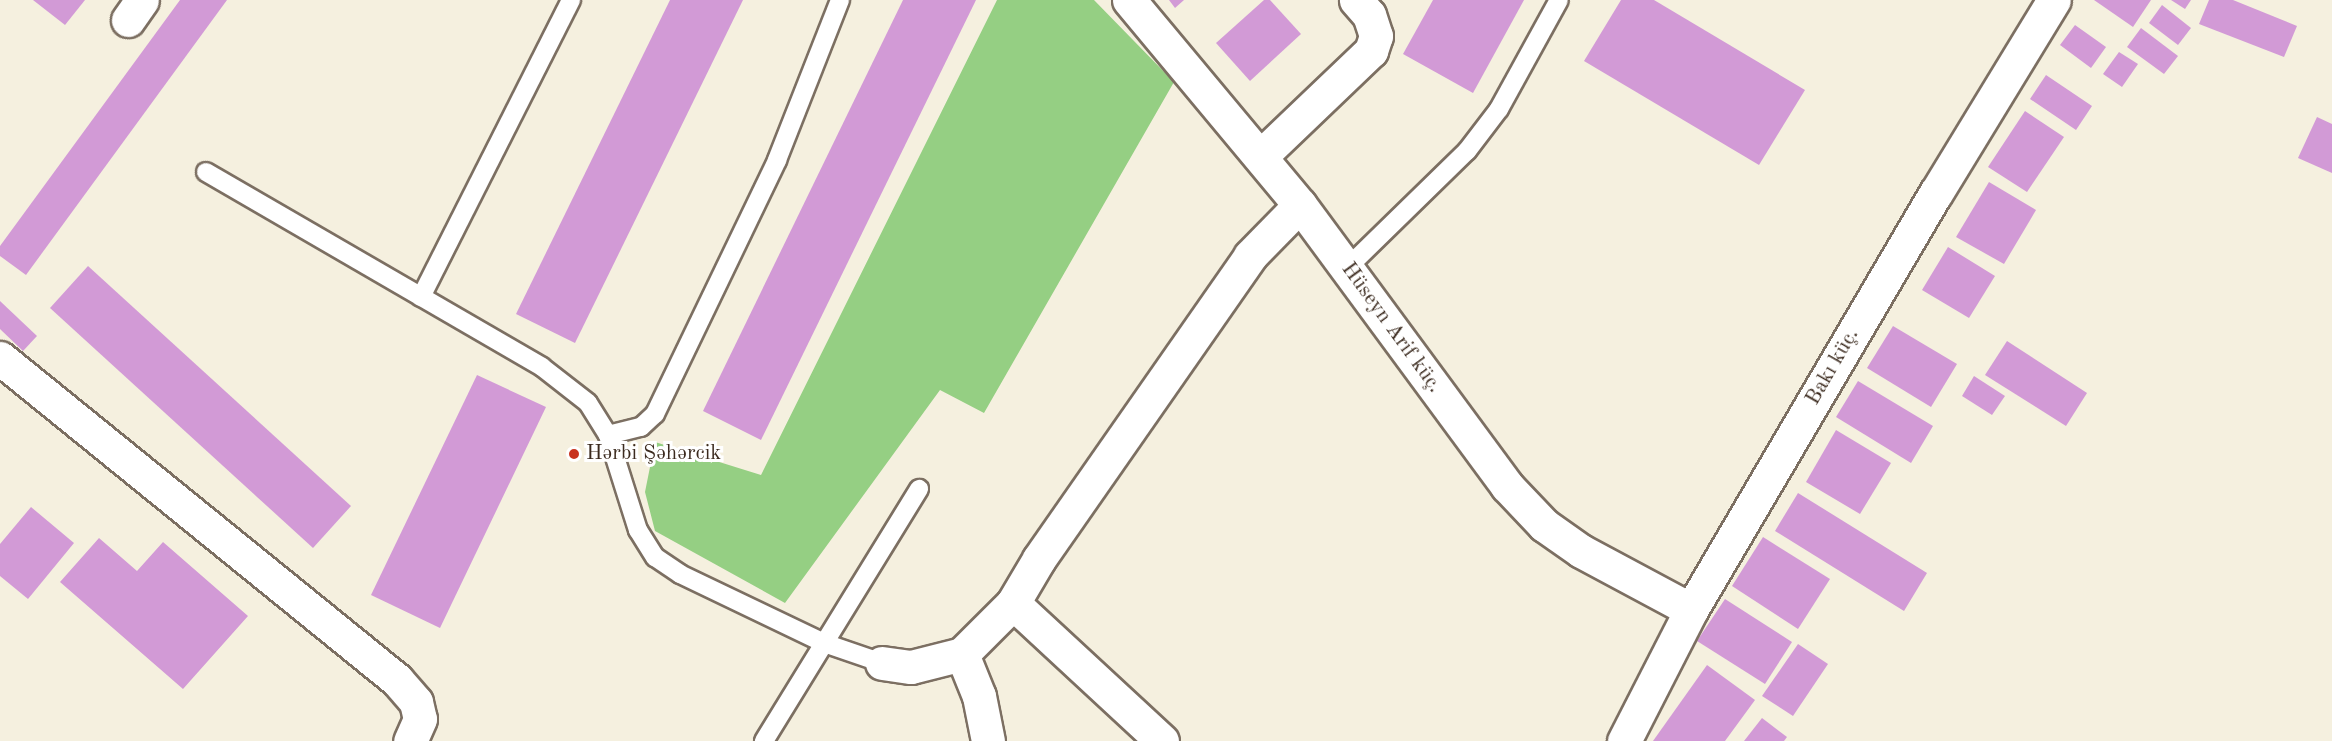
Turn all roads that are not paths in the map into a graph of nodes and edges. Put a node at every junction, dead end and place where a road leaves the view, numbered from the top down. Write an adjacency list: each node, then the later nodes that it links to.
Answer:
1 (571, 0): 11 (lane)
2 (840, 0): 13 (lane)
3 (1128, 0): 7 (street, Hüseyn Arif küç.)
4 (1356, 0): 7 (street)
5 (1558, 0): 10 (lane)
6 (2054, 0): 16 (street, Bakı küç.)
7 (1262, 155): 9 (street, Hüseyn Arif küç.)
8 (206, 172): 11 (lane)
9 (1300, 205): 10 (street, Hüseyn Arif küç.); 15 (street)
10 (1347, 268): 16 (street, Hüseyn Arif küç.)
11 (421, 297): 13 (lane)
12 (0, 358): 20 (street)
13 (608, 435): 17 (lane)
14 (919, 489): 17 (lane)
15 (1013, 603): 18 (street); 23 (street)
16 (1691, 610): 24 (street, Bakı küç.)
17 (824, 643): 19 (lane); 21 (lane)
18 (962, 654): 19 (street); 22 (street)
19 (882, 663)
20 (410, 741)
21 (764, 741)
22 (988, 741)
23 (1162, 741)
24 (1624, 741)

